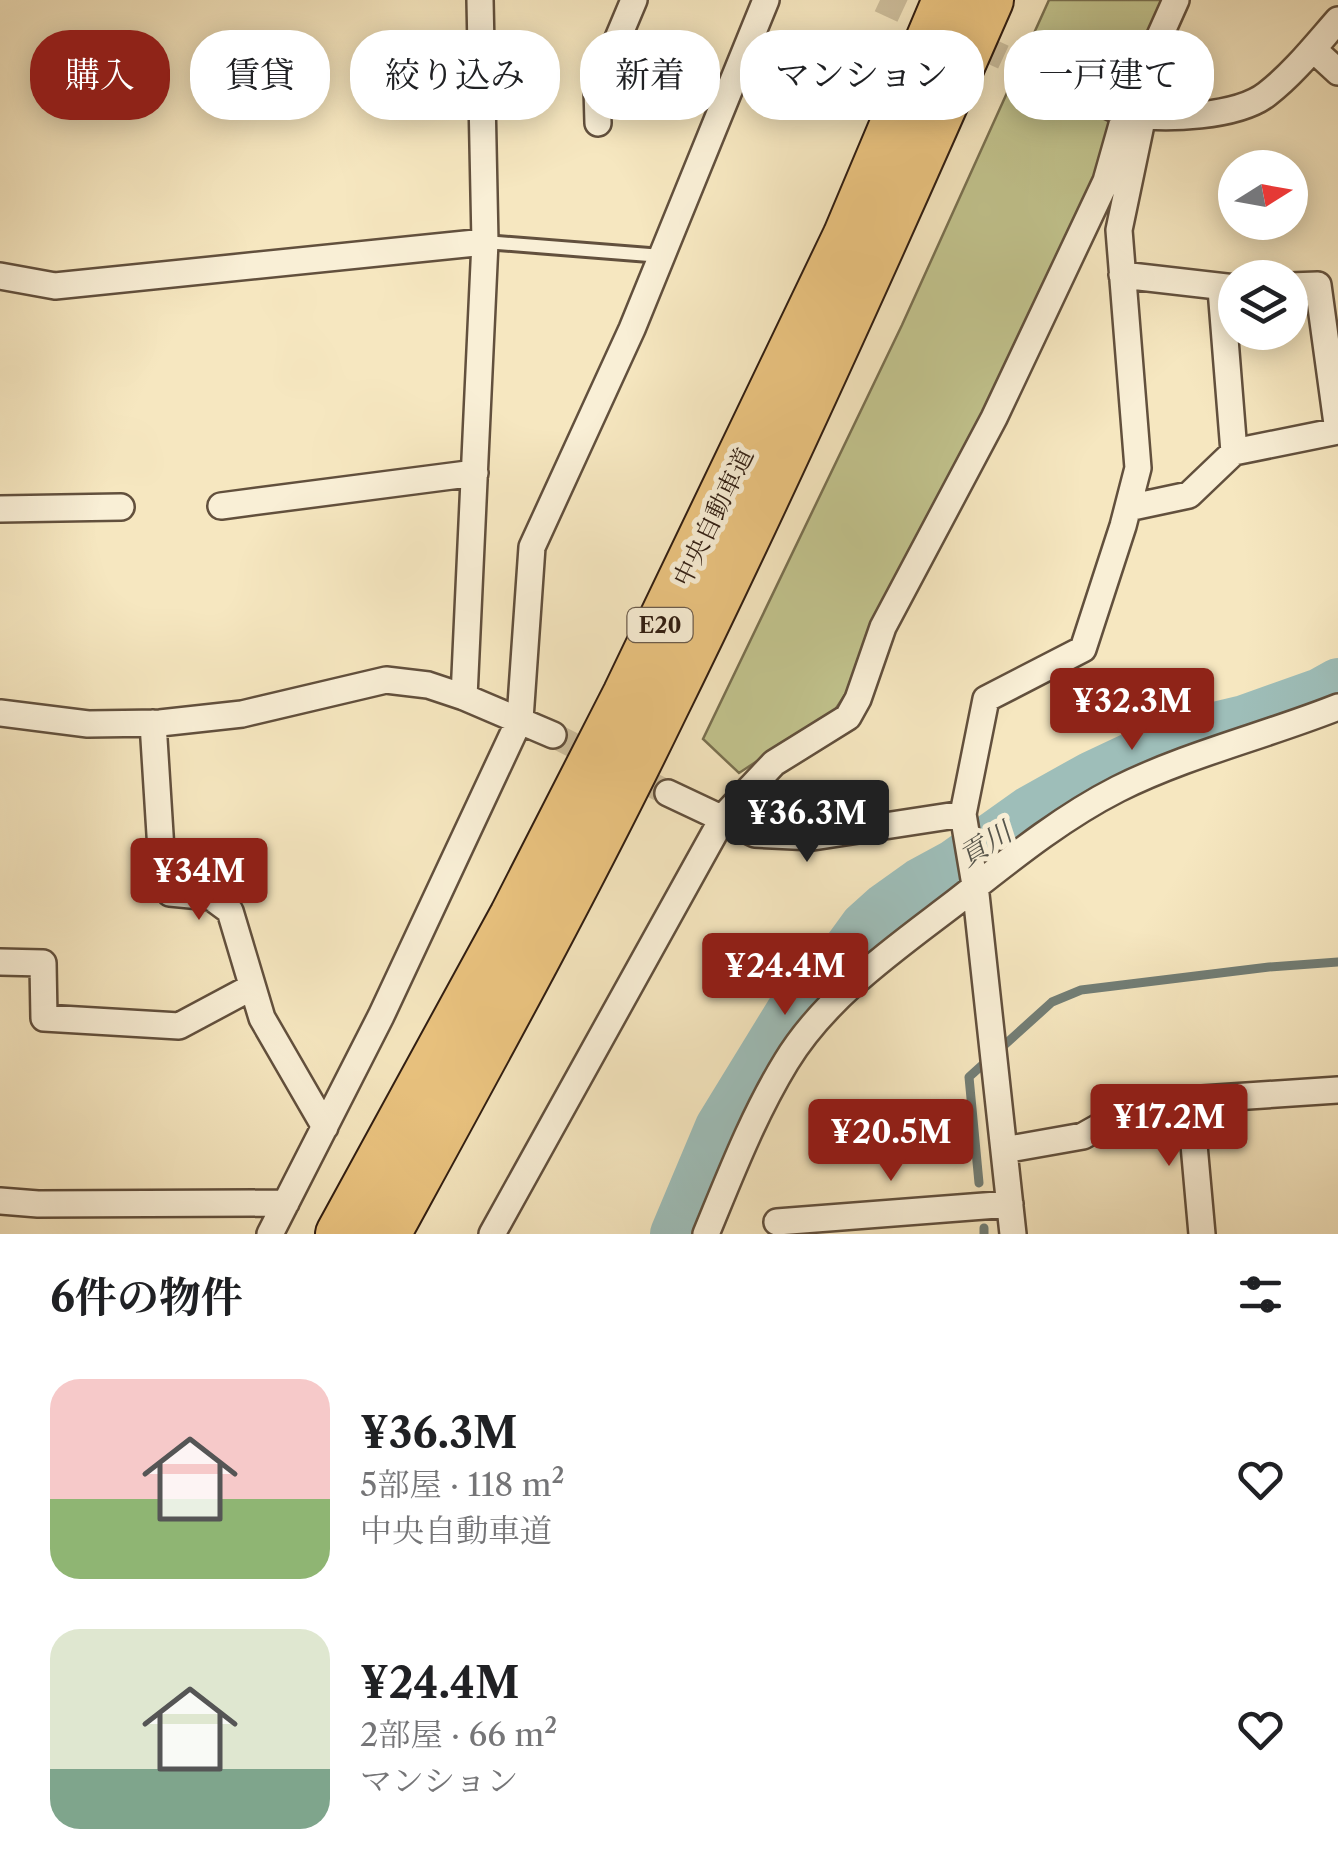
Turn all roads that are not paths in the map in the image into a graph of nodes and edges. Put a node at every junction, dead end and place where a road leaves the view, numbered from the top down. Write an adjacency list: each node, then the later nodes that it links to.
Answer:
1 (480, 0): 15 (street)
2 (634, 0): 14 (street)
3 (766, 0): 16 (street)
4 (947, 0): 49 (highway, 中央自動車道 / E20)
5 (988, 0): 50 (highway, 中央自動車道 / E20)
6 (1176, 0): 8 (street)
7 (1338, 20): 9 (street)
8 (1165, 30)
9 (1313, 48): 10 (street); 11 (street)
10 (1338, 72)
11 (1214, 110)
12 (1131, 120): 36 (street)
13 (1133, 120): 17 (street)
14 (598, 123)
15 (485, 242): 16 (lane); 18 (street); 23 (street)
16 (662, 256): 31 (street)
17 (1122, 275): 20 (street); 26 (street)
18 (0, 276)
19 (1308, 285): 22 (street)
20 (1218, 287)
21 (1230, 350): 22 (street)
22 (1234, 452): 26 (street)
23 (475, 473): 24 (street); 28 (street)
24 (221, 506)
25 (121, 507): 27 (street)
26 (1128, 508): 35 (street)
27 (0, 510)
28 (464, 697): 31 (street); 32 (street)
29 (1338, 707): 37 (street)
30 (0, 713): 32 (street)
31 (520, 718): 33 (street); 42 (street)
32 (153, 723): 39 (street)
33 (553, 736)
34 (668, 793): 36 (street)
35 (963, 814): 36 (street); 37 (street)
36 (722, 820): 51 (street)
37 (975, 886): 43 (street); 52 (street)
38 (0, 962): 39 (street)
39 (252, 987): 42 (street)
40 (1338, 1090): 41 (street)
41 (1190, 1100): 43 (street); 54 (street)
42 (325, 1126): 45 (street)
43 (1004, 1150): 46 (street)
44 (0, 1200): 45 (street)
45 (286, 1203): 48 (street)
46 (1010, 1204): 47 (street); 53 (street)
47 (776, 1222)
48 (270, 1234)
49 (340, 1234)
50 (386, 1234)
51 (492, 1234)
52 (706, 1234)
53 (1014, 1234)
54 (1202, 1234)

